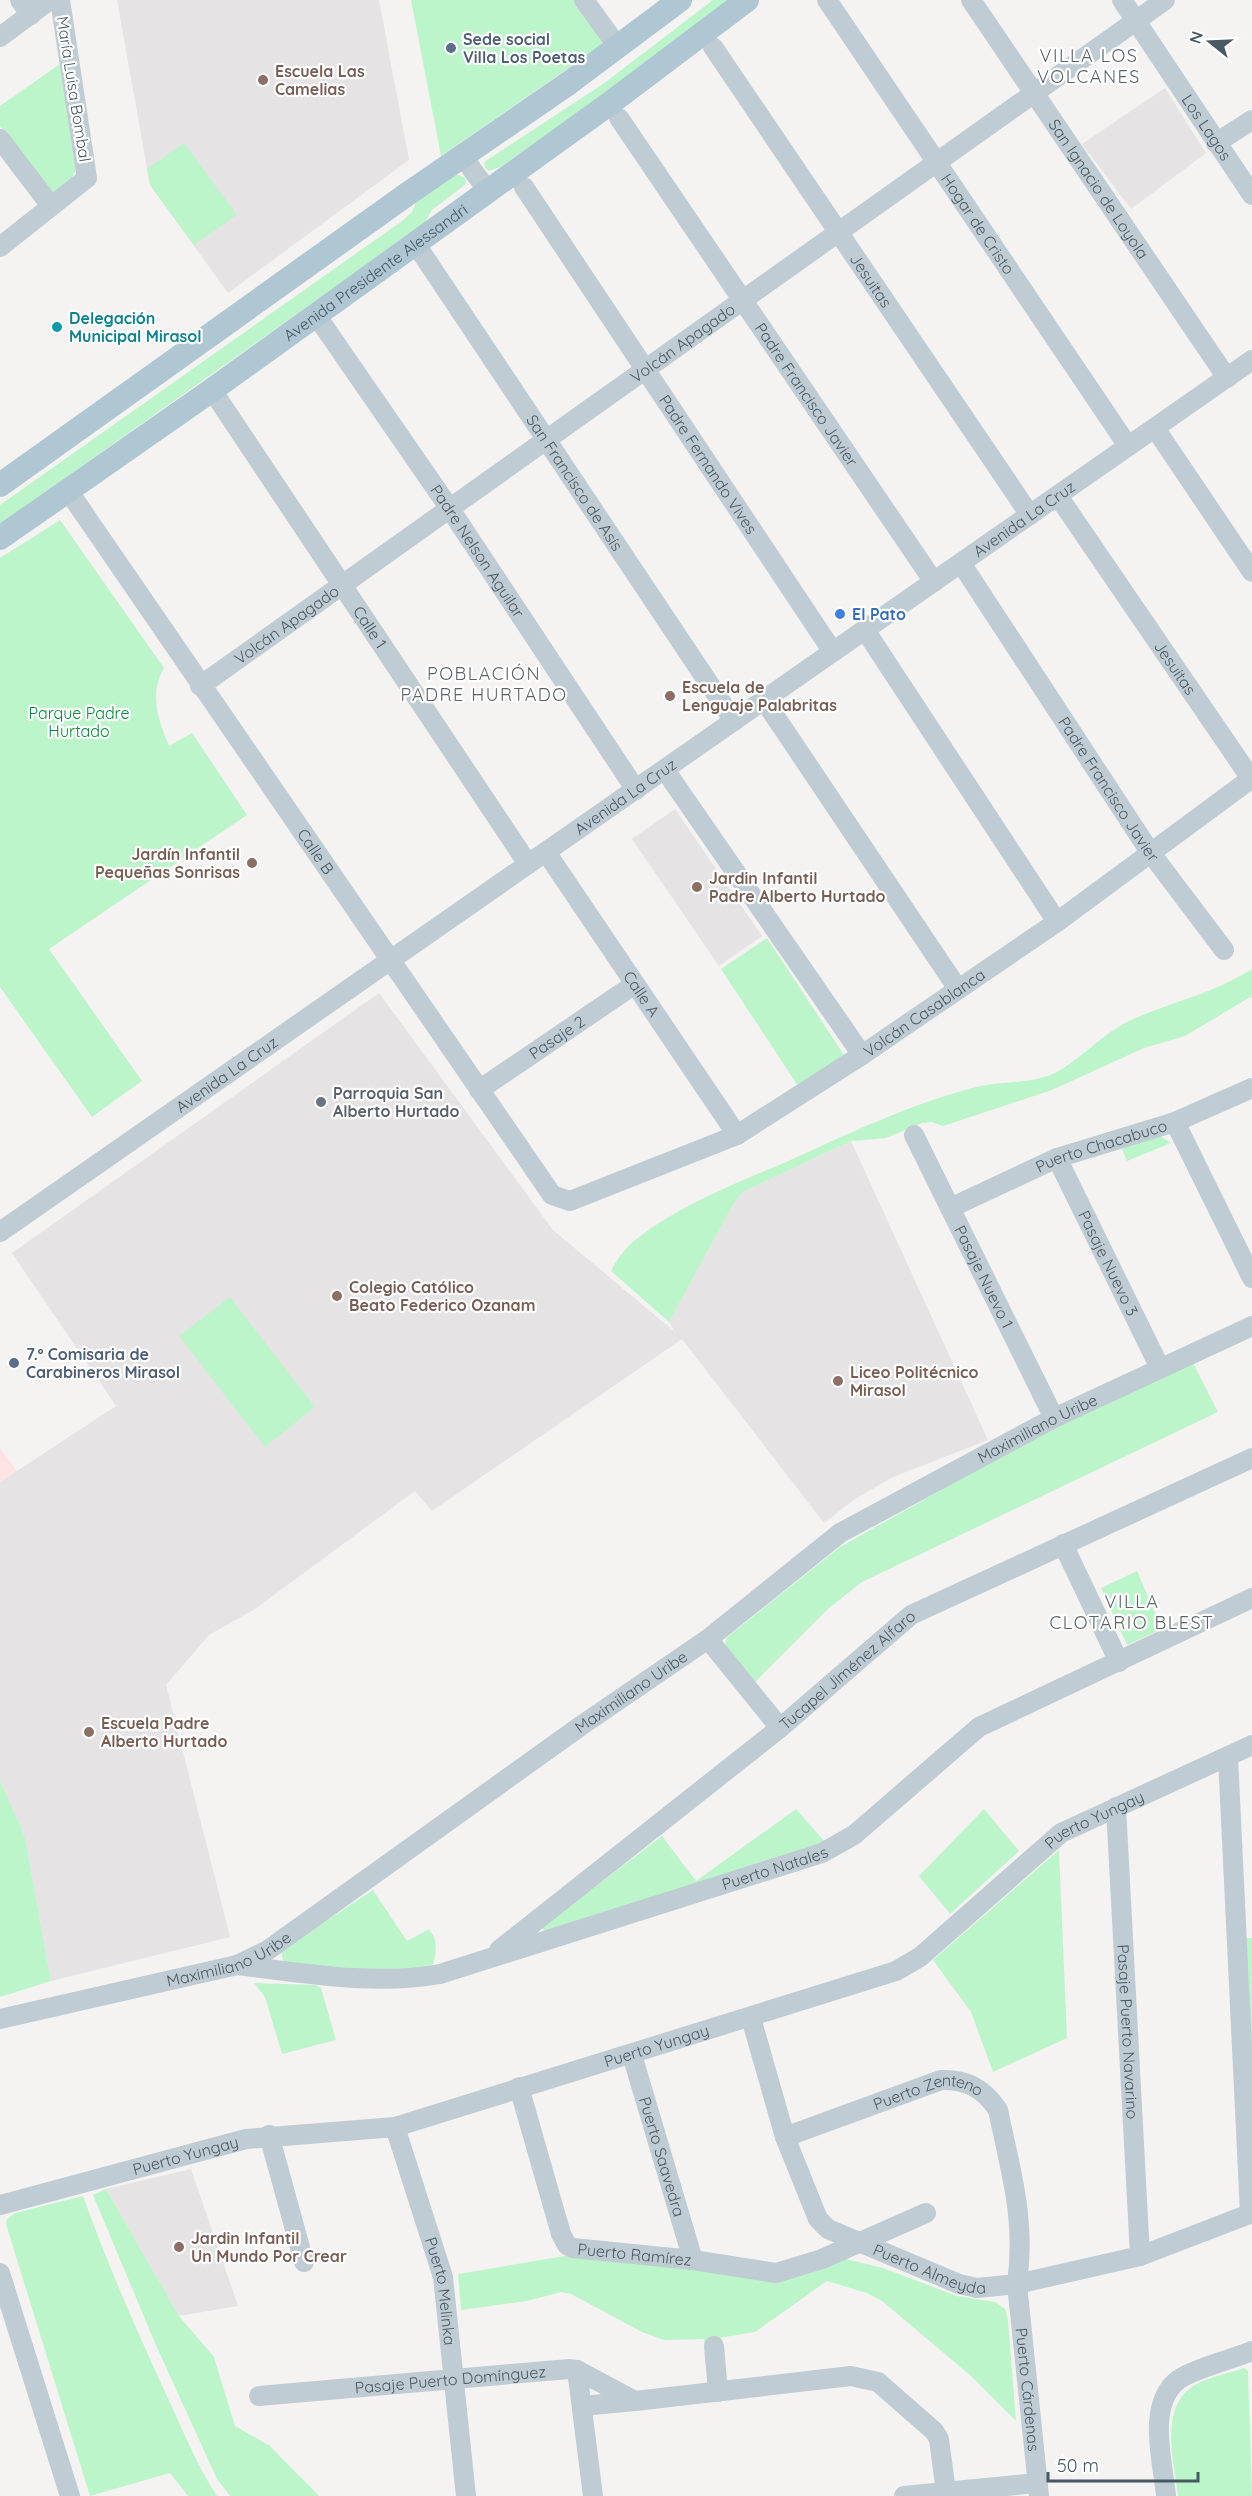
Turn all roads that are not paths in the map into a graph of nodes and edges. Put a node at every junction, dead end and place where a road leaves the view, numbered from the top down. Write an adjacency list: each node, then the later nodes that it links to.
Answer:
1 (50, 0): 10 (street)
2 (60, 0): 25 (street, María Luisa Bombal)
3 (584, 0): 13 (street)
4 (680, 0): 13 (main road)
5 (747, 0): 23 (main road, Avenida Presidente Alessandri)
6 (827, 0): 21 (street, Hogar de Cristo)
7 (970, 0): 15 (street, San Ignacio de Loyola)
8 (1122, 0): 11 (street, Los Lagos)
9 (1165, 0): 11 (street, Volcán Apagado)
10 (25, 7): 12 (street)
11 (1137, 22): 15 (street, Volcán Apagado); 19 (street, Los Lagos)
12 (0, 37)
13 (618, 47): 20 (main road)
14 (713, 47): 26 (street, Jesuitas)
15 (1035, 95): 21 (street, Volcán Apagado); 33 (street, San Ignacio de Loyola)
16 (619, 118): 29 (street, Padre Francisco Javier)
17 (1252, 120): 19 (street)
18 (0, 139): 25 (street)
19 (1216, 143): 24 (street, Los Lagos)
20 (462, 156): 23 (street); 38 (main road)
21 (937, 164): 26 (street, Volcán Apagado); 37 (street, Hogar de Cristo)
22 (524, 187): 32 (street, Padre Fernando Vives)
23 (488, 191): 27 (main road, Avenida Presidente Alessandri)
24 (1252, 195)
25 (51, 206): 28 (street)
26 (840, 233): 29 (street, Volcán Apagado); 42 (street, Jesuitas)
27 (415, 243): 30 (main road, Avenida Presidente Alessandri); 36 (street, San Francisco de Asís)
28 (0, 247)
29 (743, 301): 32 (street, Volcán Apagado); 46 (street, Padre Francisco Javier)
30 (315, 315): 34 (main road, Avenida Presidente Alessandri); 41 (street, Padre Nelson Aguilar)
31 (1252, 360): 33 (street, Avenida La Cruz)
32 (644, 371): 36 (street, Volcán Apagado); 49 (street, Padre Fernando Vives)
33 (1227, 378): 35 (street, Avenida La Cruz)
34 (212, 390): 39 (main road, Avenida Presidente Alessandri); 47 (street, Calle 1)
35 (1155, 428): 37 (street, Avenida La Cruz); 45 (street)
36 (548, 440): 41 (street, Volcán Apagado); 52 (street, San Francisco de Asís)
37 (1128, 446): 40 (street, Avenida La Cruz)
38 (3, 477)
39 (69, 492): 43 (main road, Avenida Presidente Alessandri); 50 (street, Calle B)
40 (1058, 496): 42 (street, Avenida La Cruz); 54 (street, Jesuitas)
41 (450, 509): 47 (street, Volcán Apagado); 55 (street, Padre Nelson Aguilar)
42 (1030, 515): 44 (street, Avenida La Cruz)
43 (0, 538)
44 (961, 563): 46 (street, Avenida La Cruz); 57 (street, Padre Francisco Javier)
45 (1252, 572)
46 (934, 582): 48 (street, Avenida La Cruz)
47 (342, 585): 50 (street, Volcán Apagado); 58 (street, Calle 1)
48 (865, 630): 49 (street, Avenida La Cruz); 59 (street)
49 (833, 652): 51 (street, Avenida La Cruz)
50 (200, 686): 61 (street, Calle B)
51 (764, 700): 52 (street, Avenida La Cruz); 63 (street)
52 (734, 721): 53 (street, Avenida La Cruz)
53 (665, 770): 55 (street, Avenida La Cruz); 64 (street)
54 (1252, 779): 57 (street, Volcán Casablanca)
55 (636, 789): 56 (street, Avenida La Cruz)
56 (546, 852): 58 (street, Avenida La Cruz); 62 (street, Calle A)
57 (1150, 852): 59 (street, Volcán Casablanca); 60 (street, Padre Francisco Javier)
58 (528, 864): 61 (street, Avenida La Cruz)
59 (1057, 922): 63 (street, Volcán Casablanca)
60 (1224, 950)
61 (391, 960): 66 (street, Calle B); 73 (street, Avenida La Cruz)
62 (635, 984): 66 (street, Pasaje 2); 68 (street, Calle A)
63 (958, 989): 64 (street, Volcán Casablanca)
64 (862, 1055): 68 (street, Volcán Casablanca)
65 (1252, 1088): 67 (street, Puerto Chacabuco)
66 (479, 1090): 71 (street, Calle B)
67 (1175, 1122): 70 (street, Puerto Chacabuco); 74 (street)
68 (737, 1135): 71 (street, Volcán Casablanca)
69 (914, 1135): 72 (street, Pasaje Nuevo 1)
70 (1057, 1158): 72 (street, Puerto Chacabuco); 76 (street, Pasaje Nuevo 3)
71 (570, 1201)
72 (950, 1208): 77 (street, Pasaje Nuevo 1)
73 (0, 1232)
74 (1252, 1278)
75 (1252, 1326): 76 (street, Maximiliano Uribe)
76 (1160, 1368): 77 (street, Maximiliano Uribe)
77 (1054, 1418): 81 (street, Maximiliano Uribe)
78 (1252, 1458): 79 (street, Tucapel Jiménez Alfaro)
79 (1064, 1544): 82 (street); 83 (street, Tucapel Jiménez Alfaro)
80 (1252, 1598): 82 (street, Puerto Natales)
81 (708, 1639): 83 (street); 88 (street, Maximiliano Uribe)
82 (1119, 1662): 87 (street, Puerto Natales)
83 (780, 1728): 87 (street, Tucapel Jiménez Alfaro)
84 (1252, 1745): 85 (street, Puerto Yungay)
85 (1228, 1756): 86 (street, Puerto Yungay); 98 (street)
86 (1116, 1807): 89 (street, Puerto Yungay); 100 (street, Pasaje Puerto Navarino)
87 (489, 1958): 88 (street, Puerto Natales)
88 (237, 1965): 90 (street, Maximiliano Uribe)
89 (752, 2018): 91 (street, Puerto Yungay); 95 (street, Puerto Almeyda)
90 (0, 2019)
91 (632, 2055): 92 (street, Puerto Yungay); 101 (street, Puerto Saavedra)
92 (519, 2087): 93 (street, Puerto Yungay); 101 (street, Puerto Ramírez)
93 (395, 2127): 94 (street, Puerto Yungay); 108 (street, Puerto Melinka)
94 (270, 2135): 96 (street, Puerto Yungay); 102 (street)
95 (785, 2137): 99 (street, Puerto Almeyda); 104 (street, Puerto Zenteno)
96 (0, 2205)
97 (926, 2212): 99 (street, Puerto Ramírez)
98 (1251, 2214): 100 (street, Puerto Almeyda)
99 (860, 2243): 101 (street, Puerto Ramírez); 104 (street, Puerto Almeyda)
100 (1140, 2256): 104 (street, Puerto Almeyda)
101 (693, 2260)
102 (304, 2262)
103 (1, 2281): 115 (street)
104 (1017, 2284): 113 (street, Puerto Cárdenas)
105 (714, 2346): 109 (street)
106 (1252, 2351): 119 (street)
107 (577, 2370): 108 (street, Pasaje Puerto Domínguez); 111 (street); 112 (street)
108 (455, 2378): 110 (street, Pasaje Puerto Domínguez); 116 (street, Puerto Melinka)
109 (718, 2392): 111 (street); 114 (street)
110 (259, 2396)
111 (635, 2401): 112 (street)
112 (582, 2406): 117 (street)
113 (1038, 2489): 114 (street)
114 (946, 2492): 118 (street)
115 (70, 2496)
116 (466, 2496)
117 (593, 2496)
118 (904, 2496)
119 (1166, 2496)

